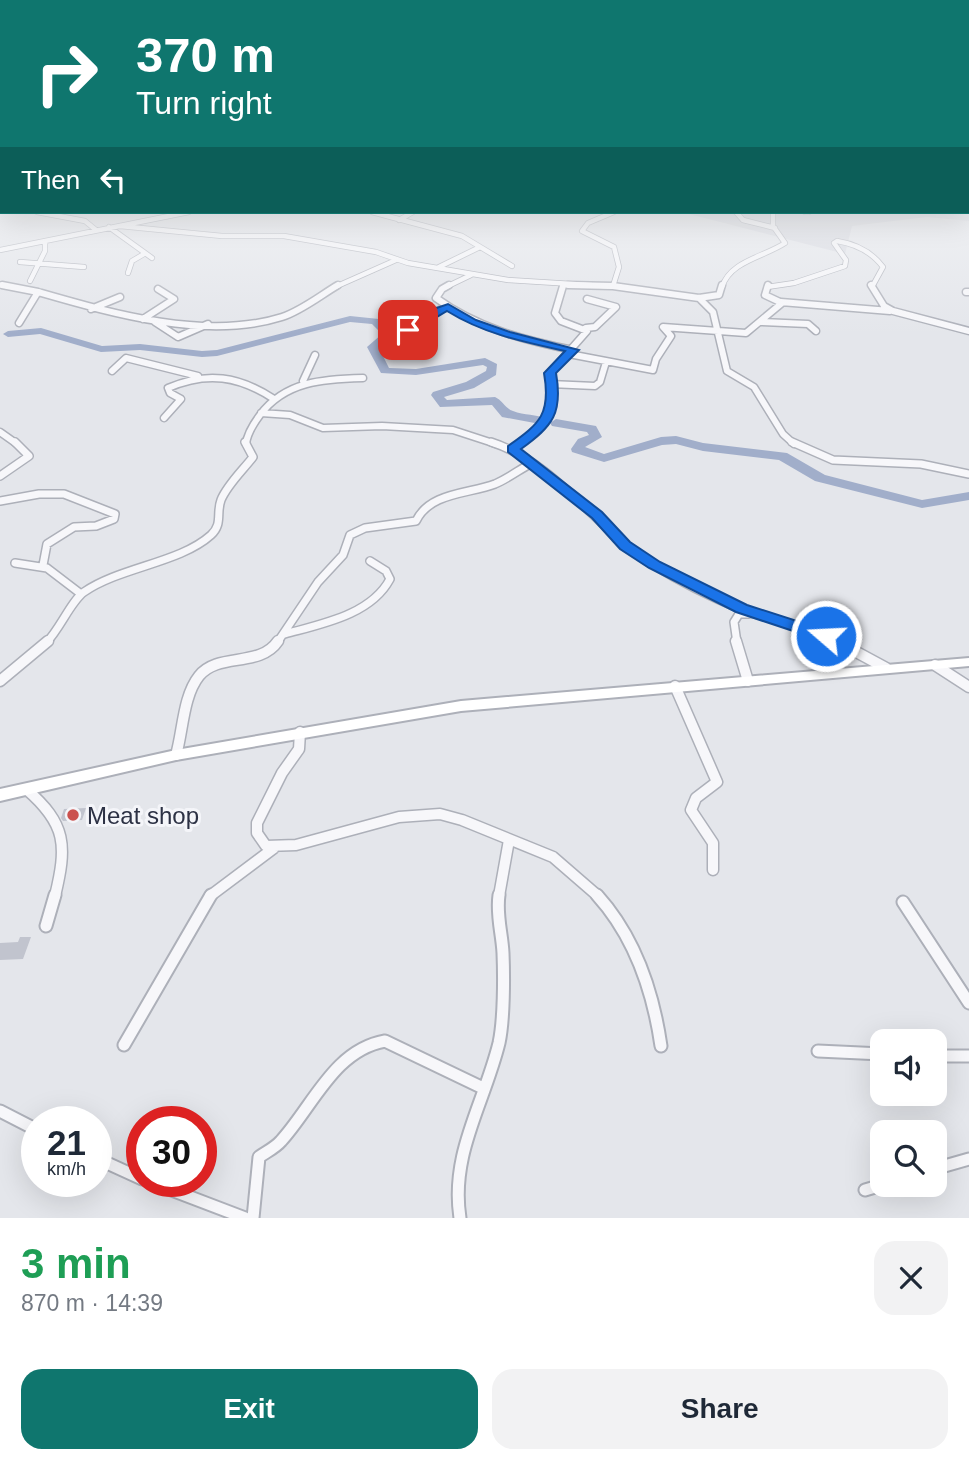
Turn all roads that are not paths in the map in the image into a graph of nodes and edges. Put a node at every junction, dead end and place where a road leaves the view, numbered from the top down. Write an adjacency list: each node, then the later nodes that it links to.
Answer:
1 (79, 220): 10 (street)
2 (140, 220): 7 (street)
3 (399, 220): 12 (street)
4 (596, 220): 27 (street)
5 (743, 220): 9 (street)
6 (774, 220): 9 (street)
7 (120, 226): 8 (street); 16 (street)
8 (109, 228): 10 (street); 14 (street)
9 (775, 228): 31 (street)
10 (96, 230): 11 (street)
11 (45, 242): 13 (street); 18 (street)
12 (480, 247): 20 (street); 23 (street)
13 (0, 250)
14 (144, 254): 15 (street); 21 (street)
15 (152, 258)
16 (396, 260): 20 (street); 41 (street)
17 (20, 262): 18 (street)
18 (39, 263): 19 (street); 24 (street)
19 (84, 267)
20 (435, 268): 22 (street)
21 (128, 273)
22 (471, 275): 23 (street); 34 (street)
23 (496, 278): 26 (street)
24 (30, 281)
25 (0, 285): 29 (street)
26 (563, 286): 27 (street); 42 (street)
27 (613, 286): 31 (street)
28 (158, 289): 37 (street)
29 (38, 292): 35 (street); 40 (street)
30 (120, 297): 35 (street)
31 (699, 298): 43 (street)
32 (587, 299): 42 (street)
33 (781, 302): 36 (street); 36 (street); 39 (street)
34 (448, 307): 46 (street); 47 (street)
35 (91, 309): 37 (street)
36 (893, 311): 45 (street)
37 (143, 319): 38 (street)
38 (153, 321): 41 (street); 41 (street)
39 (762, 322): 43 (street); 44 (street)
40 (19, 323)
41 (211, 323)
42 (586, 328): 47 (street)
43 (718, 330): 49 (street); 61 (street)
44 (816, 331)
45 (969, 331)
46 (405, 335)
47 (571, 352): 49 (street); 54 (street)
48 (315, 355): 53 (street)
49 (606, 362): 54 (street)
50 (112, 371): 51 (street)
51 (198, 376): 55 (street); 57 (street)
52 (363, 378): 53 (street)
53 (303, 381): 55 (street)
54 (550, 384): 59 (street)
55 (274, 399): 56 (street)
56 (261, 413): 59 (street); 67 (street)
57 (164, 418)
58 (0, 432): 62 (street)
59 (513, 449): 60 (street)
60 (530, 464): 68 (street); 69 (street)
61 (969, 474)
62 (0, 476)
63 (0, 501): 66 (street)
64 (370, 561): 69 (street)
65 (15, 563): 66 (street)
66 (43, 565): 67 (street)
67 (80, 594): 73 (street)
68 (767, 617): 72 (street); 74 (street)
69 (285, 634): 78 (street)
70 (969, 662): 71 (main road)
71 (935, 665): 72 (main road); 76 (street)
72 (886, 668): 74 (main road)
73 (0, 681)
74 (747, 681): 75 (main road)
75 (675, 686): 77 (main road); 83 (street)
76 (969, 687)
77 (300, 732): 78 (main road); 82 (street)
78 (176, 755): 79 (main road)
79 (26, 789): 80 (main road); 85 (street)
80 (0, 795)
81 (509, 840): 82 (street); 88 (street); 93 (street)
82 (274, 848): 87 (street)
83 (713, 870)
84 (904, 902): 86 (street)
85 (46, 926)
86 (969, 1003)
87 (124, 1045)
88 (661, 1046)
89 (818, 1051): 90 (street)
90 (870, 1053)
91 (947, 1056): 92 (street)
92 (969, 1056)
93 (483, 1088): 102 (street); 103 (street)
94 (0, 1111): 95 (street)
95 (21, 1122)
96 (969, 1159): 97 (street)
97 (947, 1165)
98 (870, 1189): 99 (street)
99 (865, 1190)
100 (190, 1197): 101 (street)
101 (245, 1218)
102 (253, 1218)
103 (460, 1218)

